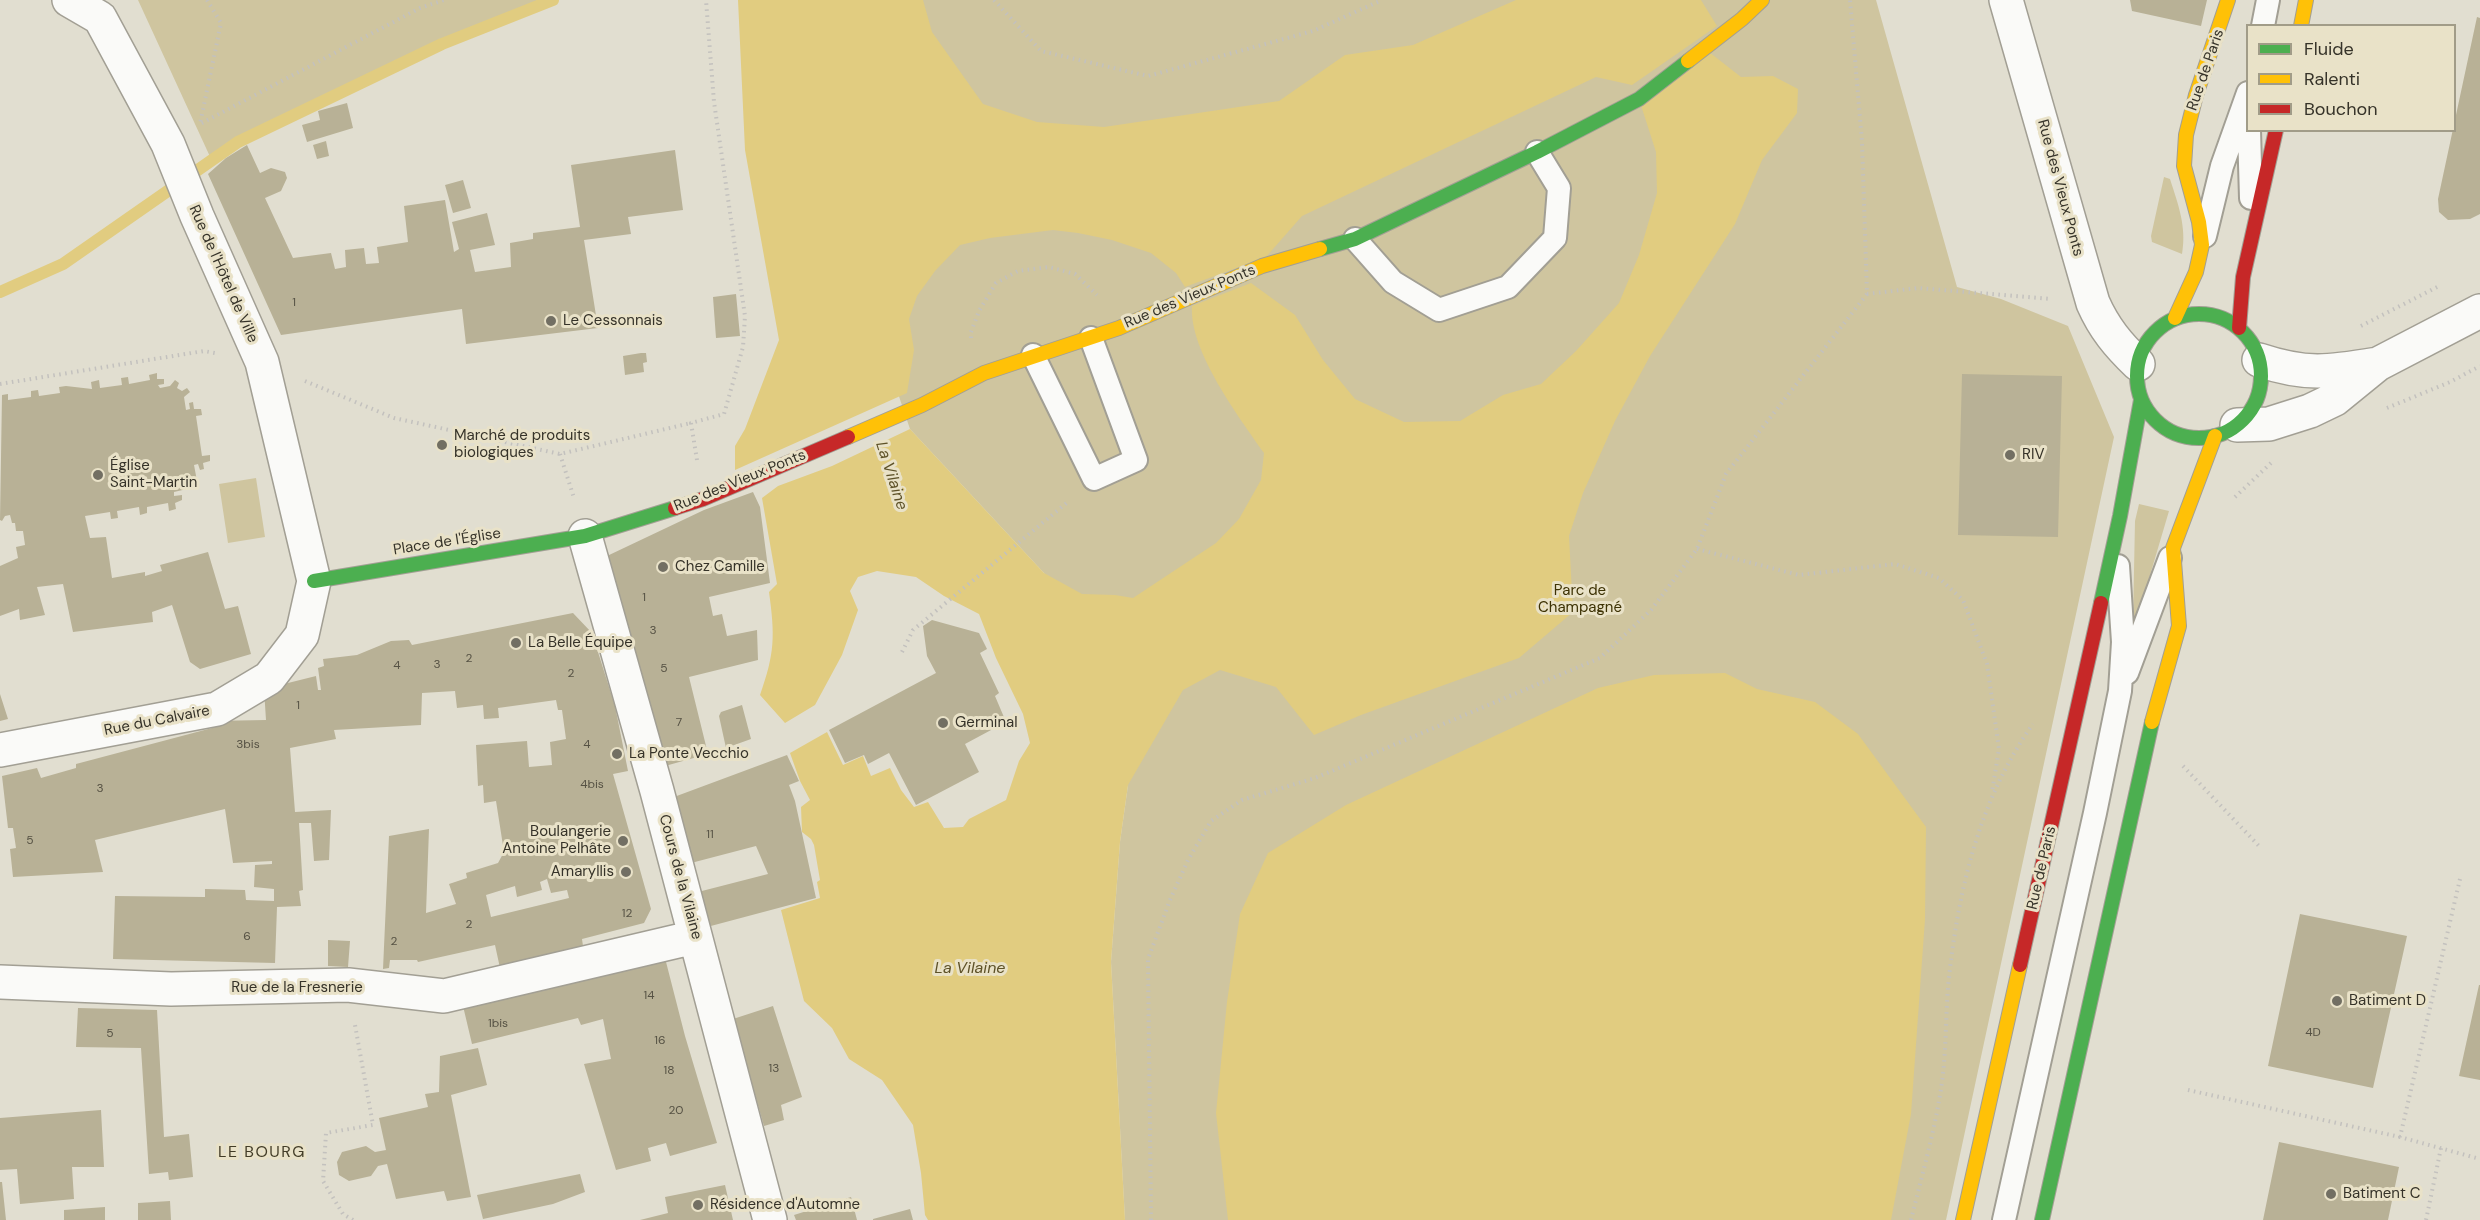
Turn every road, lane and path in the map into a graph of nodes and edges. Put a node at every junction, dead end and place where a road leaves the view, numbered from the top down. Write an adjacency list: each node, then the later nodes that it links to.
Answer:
1 (69, 0): 31 (street, Rue de l'Hôtel de Ville)
2 (207, 0): 3 (path)
3 (444, 0)
4 (706, 0): 37 (path)
5 (994, 0): 6 (path)
6 (1382, 0)
7 (1762, 0): 18 (main road, Rue des Vieux Ponts)
8 (1850, 0): 22 (path)
9 (2007, 0): 23 (street, Rue des Vieux Ponts)
10 (2228, 0): 21 (main road, Rue de Paris)
11 (2268, 0): 13 (lane)
12 (2306, 0): 14 (main road)
13 (2263, 24)
14 (2301, 24)
15 (2246, 96): 21 (lane)
16 (2249, 132): 20 (lane)
17 (2276, 132): 20 (main road)
18 (1538, 152): 19 (main road, Rue des Vieux Ponts); 19 (lane)
19 (1354, 239): 26 (main road, Rue des Vieux Ponts)
20 (2250, 239): 27 (main road)
21 (2203, 246): 25 (main road)
22 (1867, 294): 23 (path); 45 (path)
23 (2093, 303): 32 (street, Rue des Vieux Ponts)
24 (2480, 311): 33 (street)
25 (2175, 318): 27 (main road); 32 (main road)
26 (1119, 328): 28 (main road, Rue des Vieux Ponts); 34 (path)
27 (2239, 328): 30 (main road)
28 (1091, 338): 29 (main road, Rue des Vieux Ponts); 40 (lane)
29 (1033, 355): 34 (main road, Rue des Vieux Ponts); 40 (lane)
30 (2259, 360): 33 (street); 38 (main road)
31 (262, 362): 35 (path); 39 (path); 46 (street, Rue de l'Hôtel de Ville)
32 (2138, 364): 36 (main road)
33 (2378, 364): 38 (street)
34 (984, 373): 41 (main road, Rue des Vieux Ponts)
35 (0, 384)
36 (2141, 400): 38 (main road); 42 (main road, Rue de Paris)
37 (691, 423): 39 (path); 41 (path)
38 (2226, 430): 44 (main road, Rue de Paris)
39 (560, 454): 43 (path)
40 (1094, 479): 47 (path)
41 (703, 499): 43 (main road, Rue des Vieux Ponts)
42 (2120, 516): 48 (lane, Rue de Paris); 64 (main road, Rue de Paris)
43 (585, 536): 46 (main road, Place de l'Église); 53 (street, Cours de la Vilaine)
44 (2173, 548): 48 (lane, Rue de Paris); 66 (main road, Rue de Paris)
45 (1697, 549): 62 (path); 63 (path)
46 (314, 581): 49 (street, Rue du Calvaire)
47 (902, 652)
48 (2120, 691): 65 (lane, Rue de Paris)
49 (0, 750)
50 (2194, 778): 51 (path)
51 (2259, 846)
52 (2460, 879): 57 (path)
53 (695, 937): 55 (street, Rue de la Fresnerie); 61 (street, Cours de la Vilaine)
54 (0, 982): 55 (street, Rue de la Fresnerie)
55 (348, 985): 60 (path)
56 (2188, 1090): 57 (path)
57 (2400, 1137): 58 (path)
58 (2441, 1148): 59 (path); 67 (path)
59 (2480, 1159)
60 (353, 1220)
61 (770, 1220)
62 (1151, 1220)
63 (1911, 1220)
64 (1963, 1220)
65 (2004, 1220)
66 (2042, 1220)
67 (2426, 1220)

